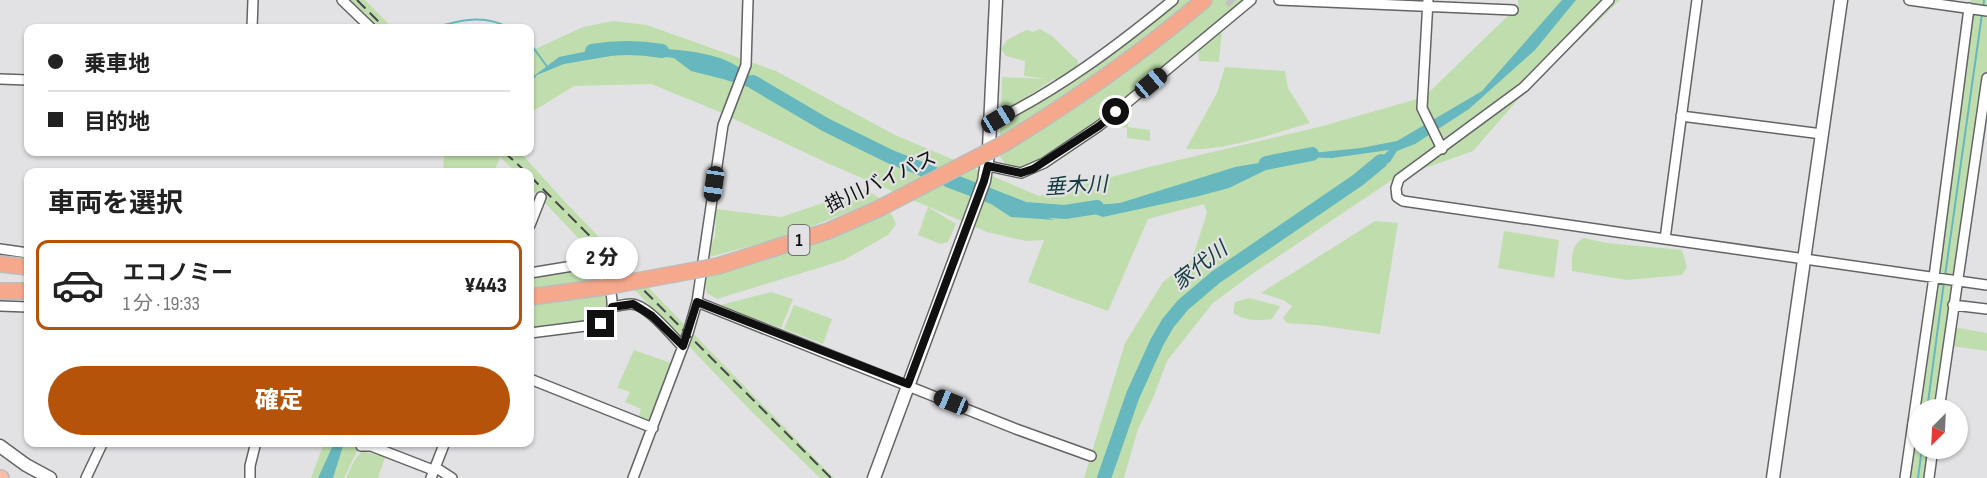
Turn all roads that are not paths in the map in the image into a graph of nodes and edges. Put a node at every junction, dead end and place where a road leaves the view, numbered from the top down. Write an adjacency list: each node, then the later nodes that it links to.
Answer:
1 (253, 0): 17 (street)
2 (342, 0): 18 (street)
3 (748, 0): 44 (street)
4 (996, 0): 23 (street)
5 (1173, 0): 23 (street)
6 (1204, 0): 43 (highway, 掛川バイパス / 1, bridge)
7 (1251, 0): 26 (street)
8 (1279, 0): 13 (street)
9 (1609, 0): 25 (street)
10 (1697, 0): 22 (street)
11 (1841, 0): 24 (street)
12 (1909, 0): 14 (street)
13 (1428, 3): 15 (street); 25 (street)
14 (1972, 9): 16 (street); 38 (street)
15 (1513, 10)
16 (1987, 11)
17 (252, 24)
18 (367, 24)
19 (1987, 78): 39 (street)
20 (0, 79): 21 (street)
21 (24, 80)
22 (1681, 116): 24 (street); 29 (street)
23 (990, 123): 26 (street)
24 (1822, 134): 32 (street)
25 (1442, 149): 29 (street)
26 (988, 166): 53 (street)
27 (540, 196): 28 (street)
28 (534, 213)
29 (1665, 239): 32 (street)
30 (0, 249): 31 (street)
31 (24, 252)
32 (1804, 258): 38 (street); 70 (street)
33 (0, 264): 34 (highway)
34 (24, 267)
35 (0, 271): 37 (highway)
36 (534, 272): 48 (street)
37 (24, 274)
38 (1936, 277): 39 (street); 71 (street)
39 (1955, 280): 40 (street); 45 (street)
40 (1987, 285)
41 (0, 291): 42 (highway)
42 (24, 291)
43 (534, 296)
44 (697, 302): 51 (street); 53 (street)
45 (1953, 305): 49 (street); 54 (street)
46 (0, 306): 47 (street)
47 (24, 307)
48 (612, 307): 50 (street); 51 (street)
49 (1987, 309)
50 (534, 332)
51 (683, 346): 55 (street)
52 (534, 381): 55 (street)
53 (908, 384): 61 (street); 69 (street)
54 (1940, 399)
55 (653, 428): 68 (street)
56 (0, 446): 64 (street)
57 (101, 447): 65 (street)
58 (255, 447): 66 (street)
59 (371, 447): 63 (street)
60 (443, 447): 63 (street)
61 (1091, 456)
62 (1932, 459): 72 (street)
63 (433, 472): 67 (street)
64 (50, 478)
65 (86, 478)
66 (250, 478)
67 (452, 478)
68 (633, 478)
69 (874, 478)
70 (1773, 478)
71 (1905, 478)
72 (1929, 478)

